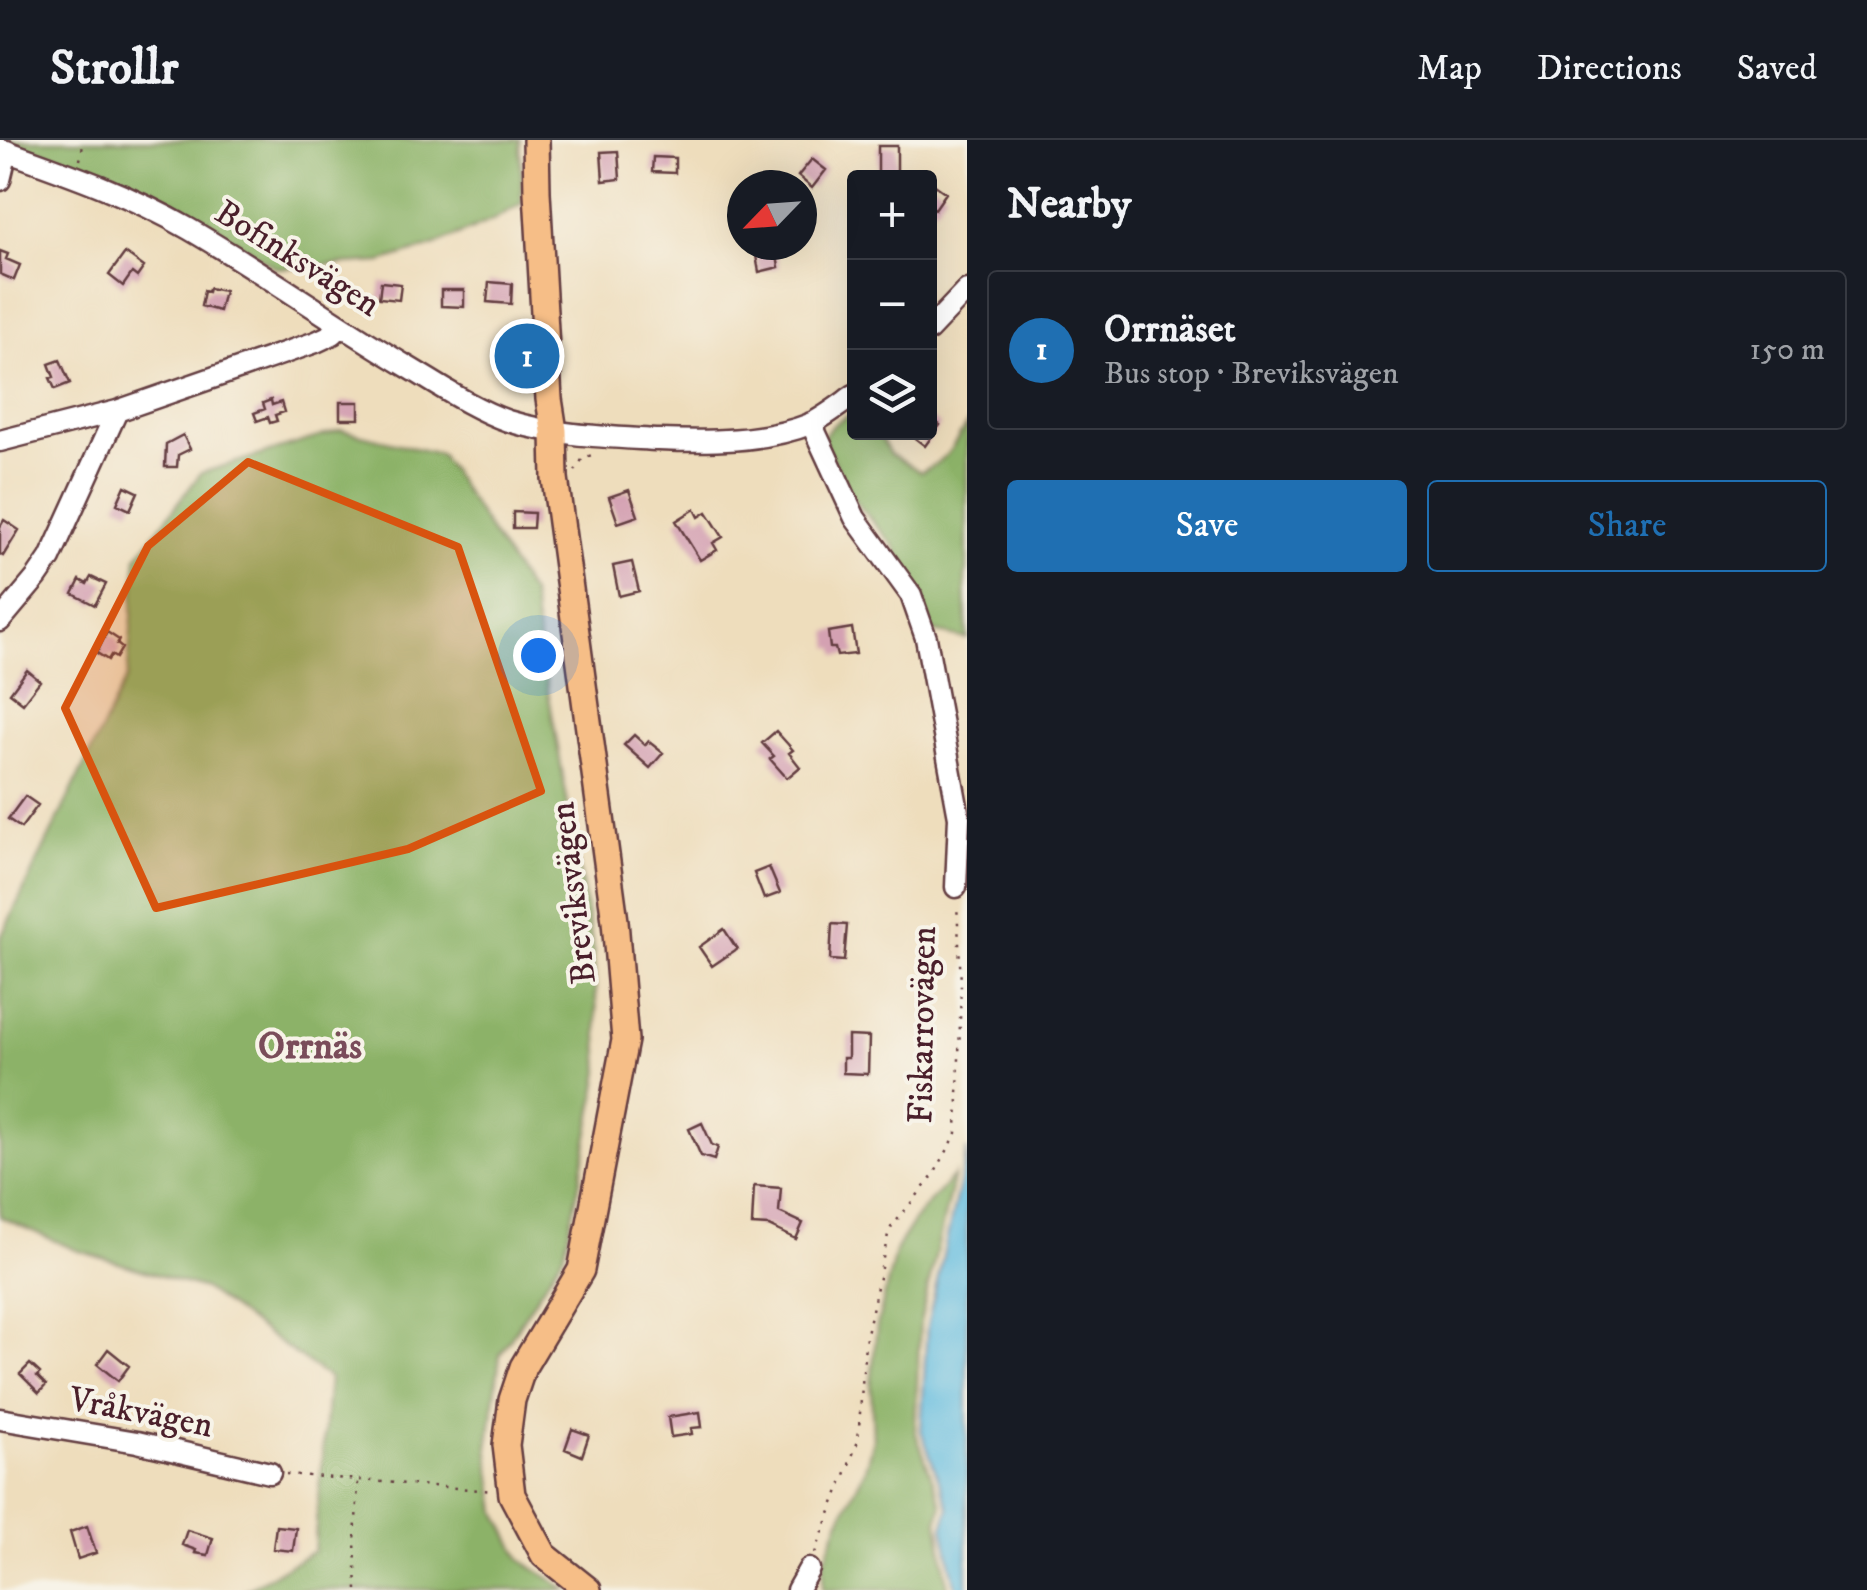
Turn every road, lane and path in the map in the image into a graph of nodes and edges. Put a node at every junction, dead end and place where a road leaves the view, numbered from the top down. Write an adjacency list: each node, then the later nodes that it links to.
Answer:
1 (84, 140): 4 (path)
2 (536, 140): 12 (main road, Breviksvägen)
3 (3, 150): 4 (street, Bofinksvägen); 5 (street)
4 (78, 176): 8 (street, Bofinksvägen)
5 (0, 180)
6 (967, 290): 7 (street)
7 (937, 322)
8 (340, 326): 10 (street); 12 (street, Bofinksvägen)
9 (847, 400): 11 (street, Bofinksvägen)
10 (117, 412): 14 (street); 16 (street)
11 (811, 423): 13 (street, Bofinksvägen); 17 (street, Fiskarrovägen)
12 (554, 431): 13 (street, Bofinksvägen); 21 (main road, Breviksvägen)
13 (599, 436): 15 (path)
14 (0, 441)
15 (574, 473)
16 (0, 621)
17 (956, 887): 22 (path, Fiskarrovägen)
18 (0, 1418): 19 (street, Vråkvägen)
19 (270, 1472): 20 (path)
20 (358, 1480): 21 (path); 23 (path)
21 (512, 1495): 24 (main road, Breviksvägen)
22 (809, 1569): 25 (street)
23 (356, 1590)
24 (588, 1590)
25 (797, 1590)

